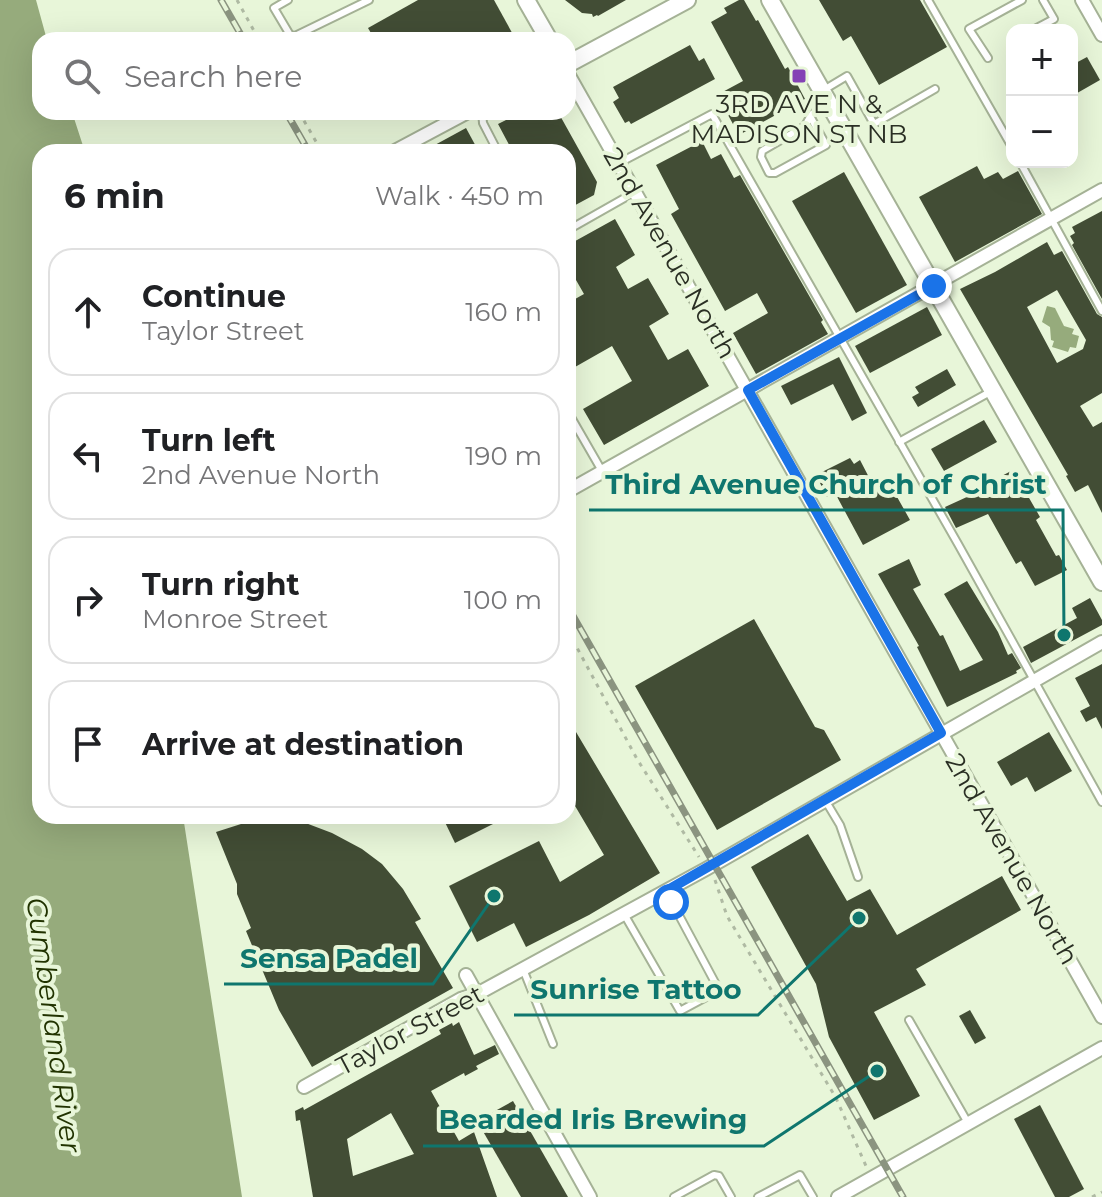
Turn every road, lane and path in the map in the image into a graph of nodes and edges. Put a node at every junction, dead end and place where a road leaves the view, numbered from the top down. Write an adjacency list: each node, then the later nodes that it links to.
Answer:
1 (237, 0): 12 (path)
2 (288, 0): 13 (lane)
3 (369, 0): 14 (lane)
4 (526, 0): 15 (street)
5 (687, 0): 18 (street)
6 (770, 0): 21 (street)
7 (928, 0): 26 (lane)
8 (1022, 0): 17 (lane)
9 (1043, 0): 11 (lane)
10 (1082, 0): 16 (street)
11 (1044, 24)
12 (255, 32)
13 (288, 32)
14 (303, 32)
15 (544, 32)
16 (1102, 35)
17 (988, 58)
18 (576, 60)
19 (576, 88): 30 (street, 2nd Avenue North)
20 (935, 89): 21 (lane)
21 (826, 98): 22 (lane); 36 (street)
22 (810, 116): 22 (lane)
23 (304, 120): 27 (path)
24 (453, 120): 28 (street)
25 (483, 120): 29 (lane)
26 (1006, 136)
27 (317, 144)
28 (408, 144)
29 (494, 144)
30 (619, 163): 33 (street, 2nd Avenue North); 38 (lane)
31 (1023, 168): 34 (lane)
32 (1102, 190): 34 (street)
33 (635, 192): 35 (lane); 39 (street, 2nd Avenue North)
34 (1052, 218): 36 (street); 37 (lane)
35 (576, 225)
36 (934, 286): 38 (street); 40 (street)
37 (1102, 311)
38 (840, 339): 39 (street); 42 (lane)
39 (748, 390): 43 (street); 50 (street, 2nd Avenue North)
40 (993, 391): 42 (lane); 45 (street)
41 (576, 426): 43 (lane)
42 (899, 442): 49 (lane)
43 (603, 473): 44 (street)
44 (576, 487)
45 (1098, 564): 46 (street)
46 (1102, 582)
47 (1102, 642): 49 (street, Taylor Street)
48 (576, 646): 53 (path)
49 (1034, 680): 50 (street, Taylor Street); 52 (lane)
50 (941, 733): 51 (street, Taylor Street); 60 (street, 2nd Avenue North)
51 (825, 800): 53 (street, Taylor Street); 54 (lane)
52 (1102, 802)
53 (706, 869): 55 (street, Taylor Street); 66 (path)
54 (858, 877)
55 (666, 891): 56 (street, Taylor Street); 56 (lane)
56 (624, 914): 57 (street, Taylor Street)
57 (523, 969): 59 (street, Taylor Street); 62 (lane)
58 (466, 975): 59 (street)
59 (477, 994): 64 (street, Taylor Street); 68 (street)
60 (1102, 1017)
61 (909, 1020): 65 (lane)
62 (553, 1044)
63 (1102, 1048): 65 (street)
64 (304, 1087)
65 (968, 1123): 66 (street)
66 (871, 1177): 73 (street)
67 (1102, 1192): 74 (path)
68 (590, 1197)
69 (674, 1197): 70 (lane)
70 (731, 1197)
71 (758, 1197): 72 (lane)
72 (813, 1197)
73 (838, 1197)
74 (1092, 1197)

